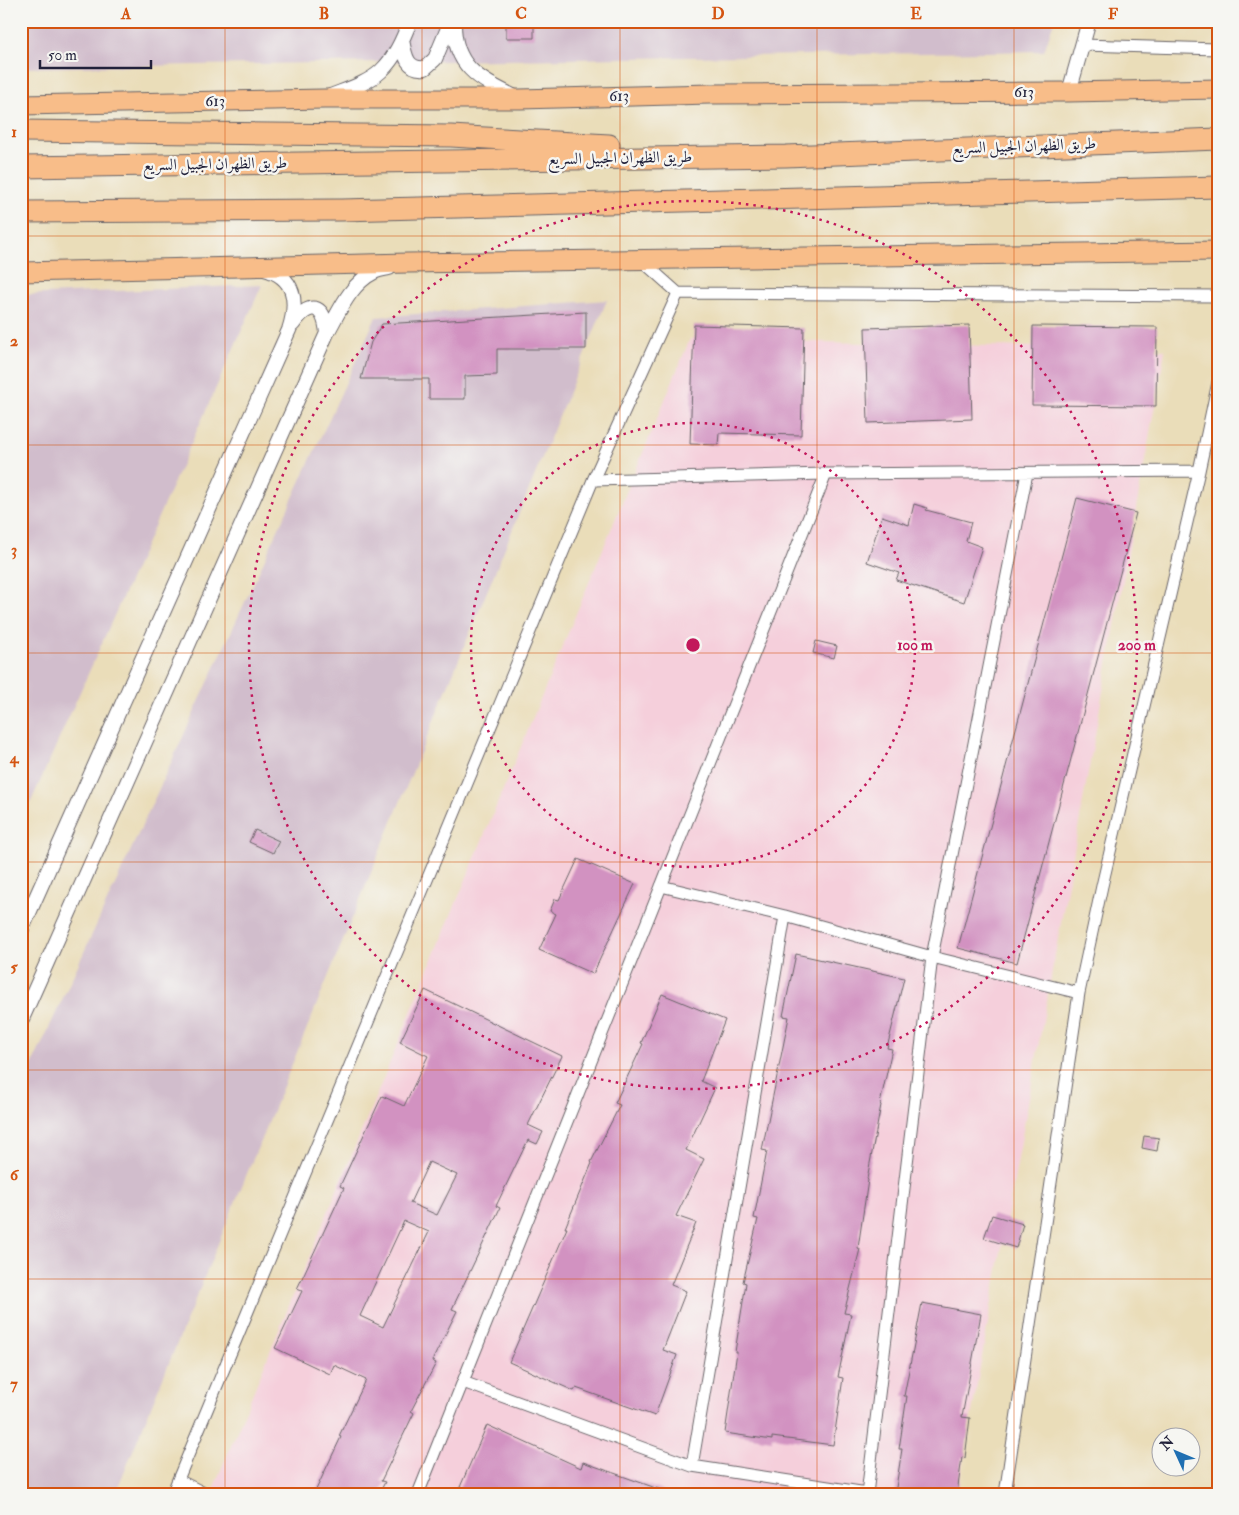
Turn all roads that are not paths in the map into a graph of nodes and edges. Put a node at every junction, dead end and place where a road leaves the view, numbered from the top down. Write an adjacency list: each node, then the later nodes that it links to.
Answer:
1 (410, 21): 4 (street)
2 (453, 21): 4 (street); 10 (street)
3 (1089, 21): 5 (street)
4 (402, 40): 9 (street)
5 (1082, 45): 6 (street); 8 (street)
6 (1218, 49)
7 (1218, 89): 8 (main road, 613)
8 (1069, 92): 10 (main road, 613)
9 (324, 99): 10 (main road, 613); 11 (main road, 613)
10 (520, 99)
11 (21, 105)
12 (21, 131): 14 (highway)
13 (1218, 139): 14 (highway, طريق الظهران الجبيل السريع)
14 (786, 156): 15 (highway, طريق الظهران الجبيل السريع)
15 (21, 167)
16 (1218, 187): 17 (highway)
17 (21, 212)
18 (1218, 251): 19 (main road)
19 (641, 260): 20 (main road); 23 (street)
20 (408, 263): 21 (main road); 26 (street)
21 (253, 266): 22 (main road); 25 (street)
22 (21, 272)
23 (678, 293): 24 (street); 32 (street)
24 (1218, 296)
25 (289, 330): 26 (street); 35 (street)
26 (326, 333): 38 (street)
27 (1218, 382): 28 (street)
28 (1212, 438): 29 (street)
29 (1199, 471): 30 (street); 37 (street)
30 (1026, 473): 31 (street); 36 (street)
31 (826, 474): 32 (street); 33 (street)
32 (593, 480): 41 (street)
33 (661, 886): 34 (street); 39 (street)
34 (785, 916): 36 (street); 40 (street)
35 (21, 931)
36 (932, 957): 37 (street); 42 (street)
37 (1079, 993): 46 (street)
38 (21, 1021)
39 (463, 1382): 40 (street); 45 (street)
40 (692, 1466): 42 (street)
41 (178, 1480): 43 (street); 44 (street)
42 (867, 1493)
43 (172, 1494)
44 (206, 1494)
45 (418, 1494)
46 (1006, 1494)

